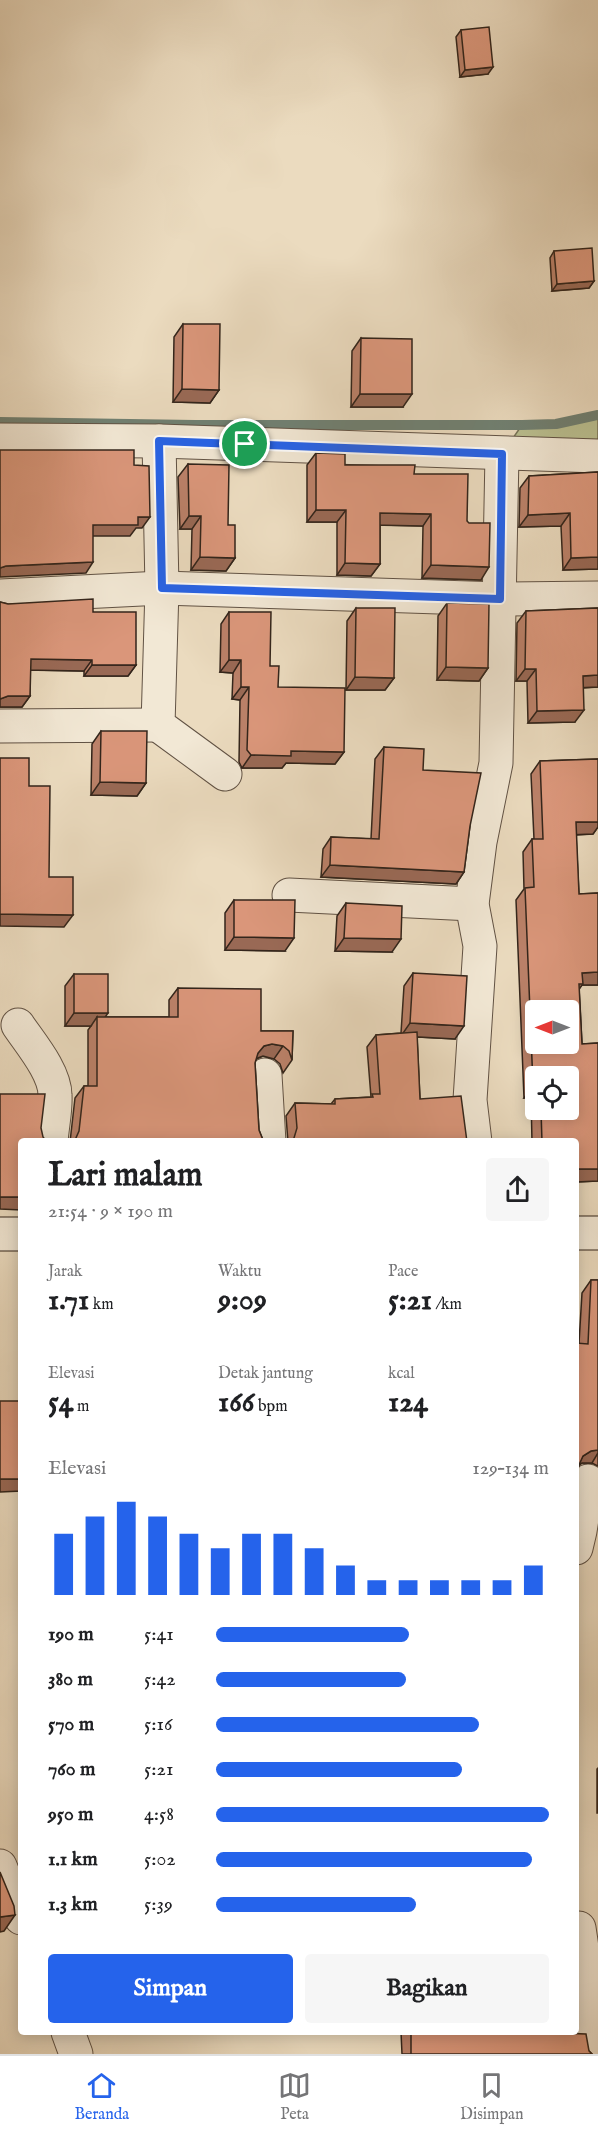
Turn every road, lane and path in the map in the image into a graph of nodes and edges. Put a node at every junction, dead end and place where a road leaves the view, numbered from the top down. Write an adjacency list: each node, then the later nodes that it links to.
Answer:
1 (0, 440): 2 (street)
2 (159, 441): 3 (street); 5 (street)
3 (502, 454): 4 (street); 8 (street)
4 (598, 456)
5 (162, 588): 6 (street); 8 (street); 9 (street)
6 (0, 596)
7 (598, 598): 8 (street)
8 (500, 599): 13 (street)
9 (158, 724): 10 (street); 11 (street)
10 (0, 726)
11 (225, 774)
12 (289, 895): 13 (street)
13 (472, 904): 18 (street)
14 (18, 1024): 16 (street)
15 (265, 1076): 17 (street)
16 (51, 1138)
17 (269, 1138)
18 (475, 1138)
19 (579, 1233): 20 (street)
20 (598, 1233)
21 (0, 1234): 22 (street)
22 (18, 1234)
23 (588, 1481): 24 (street)
24 (579, 1535)
25 (0, 1866): 26 (street)
26 (18, 1911)
27 (584, 1921): 30 (street)
28 (69, 2035): 29 (street)
29 (76, 2054)
30 (596, 2054)

